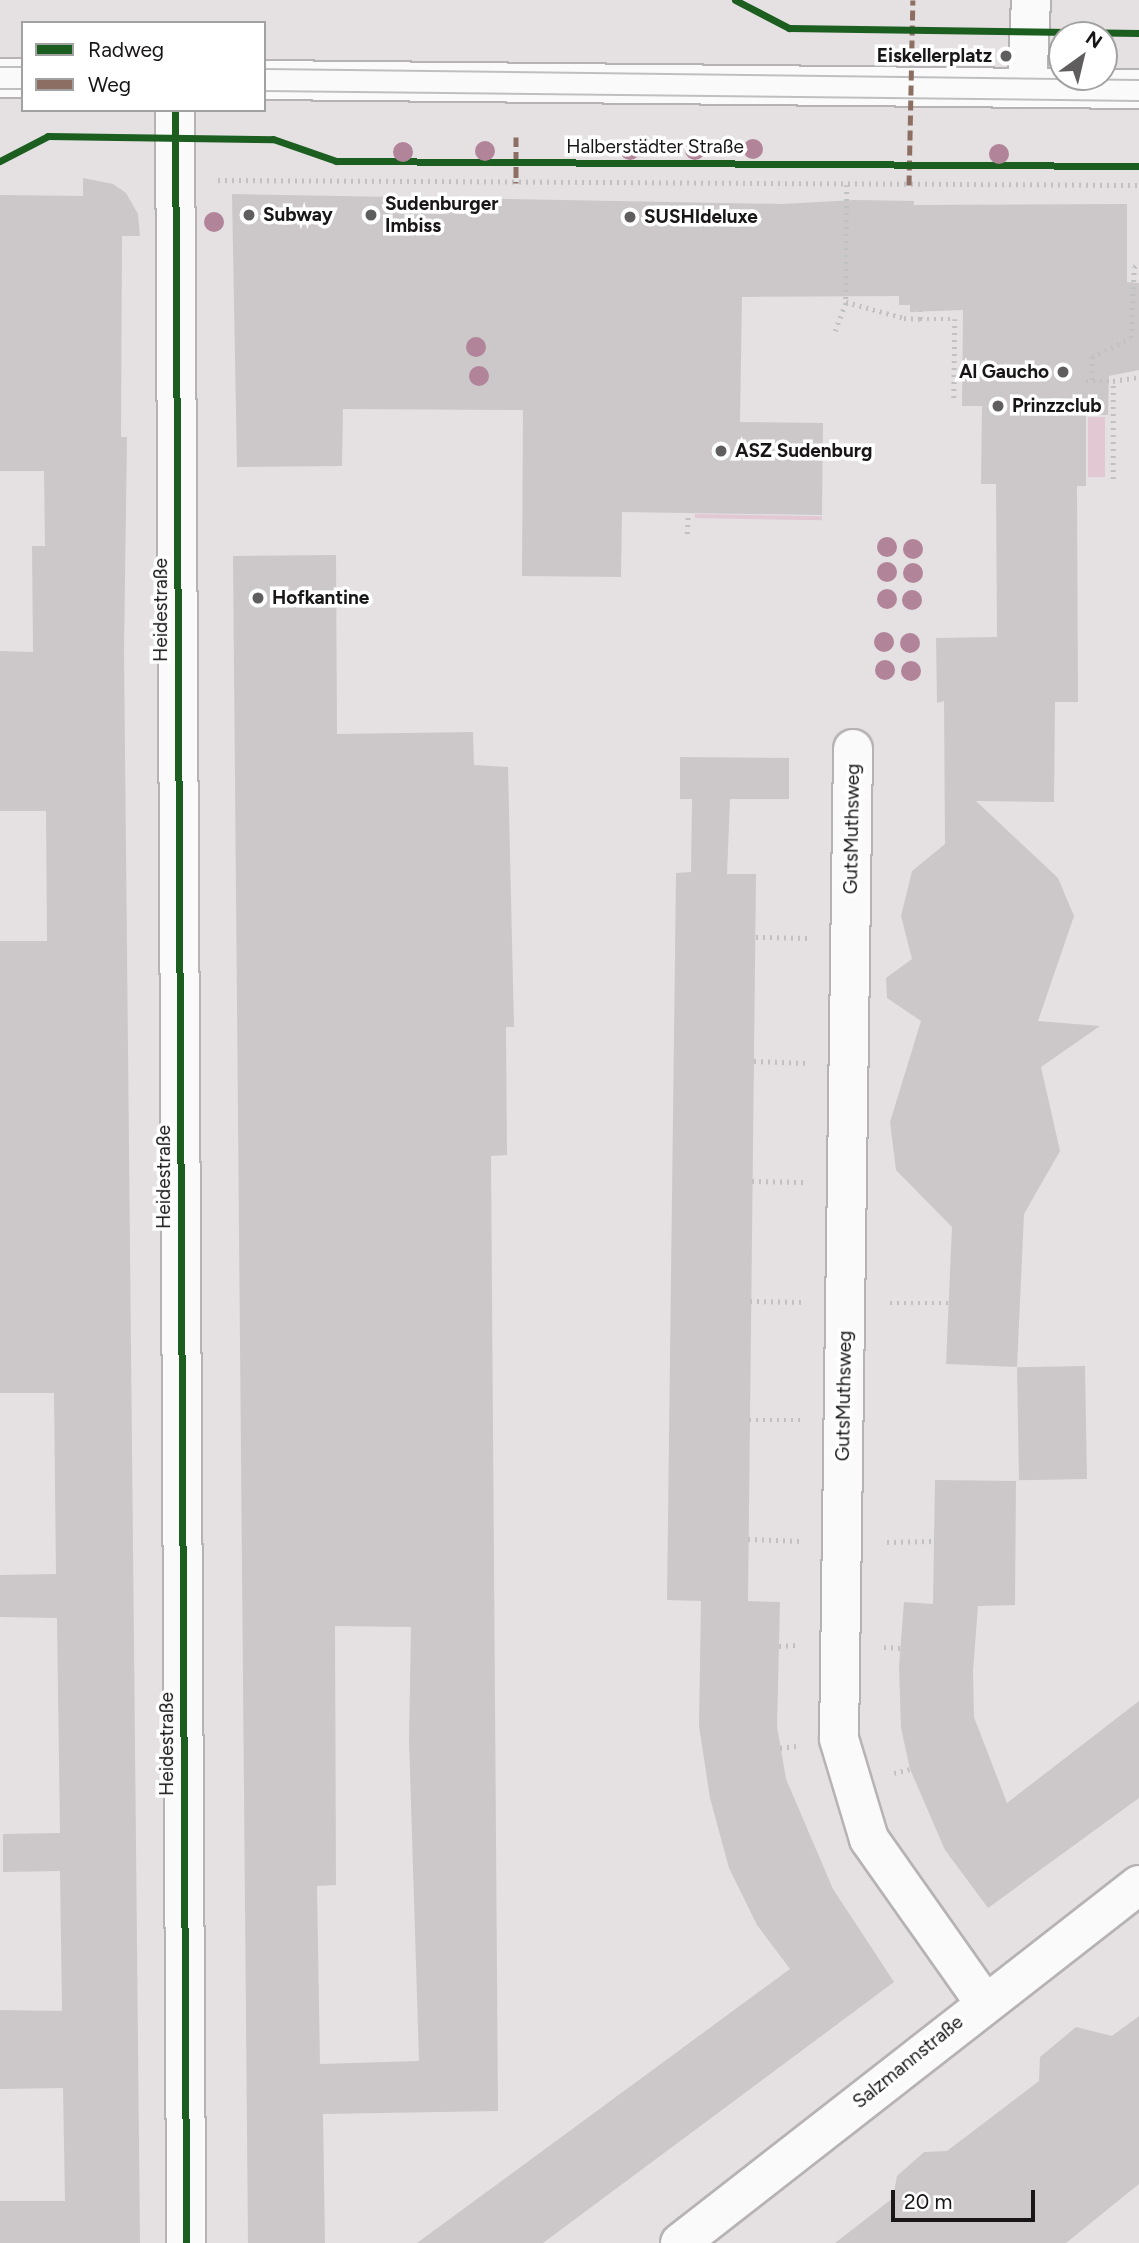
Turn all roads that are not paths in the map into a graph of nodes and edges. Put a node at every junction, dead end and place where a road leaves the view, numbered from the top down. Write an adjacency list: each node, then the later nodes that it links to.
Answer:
1 (1031, 0): 5 (street)
2 (0, 78): 3 (street)
3 (21, 78)
4 (266, 80): 5 (street)
5 (1027, 88): 6 (street)
6 (1139, 89)
7 (175, 112): 12 (street, Heidestraße)
8 (853, 749): 10 (street, GutsMuthsweg)
9 (1139, 1885): 10 (street, Salzmannstraße)
10 (984, 2002): 11 (street, Salzmannstraße)
11 (703, 2236)
12 (186, 2243)

